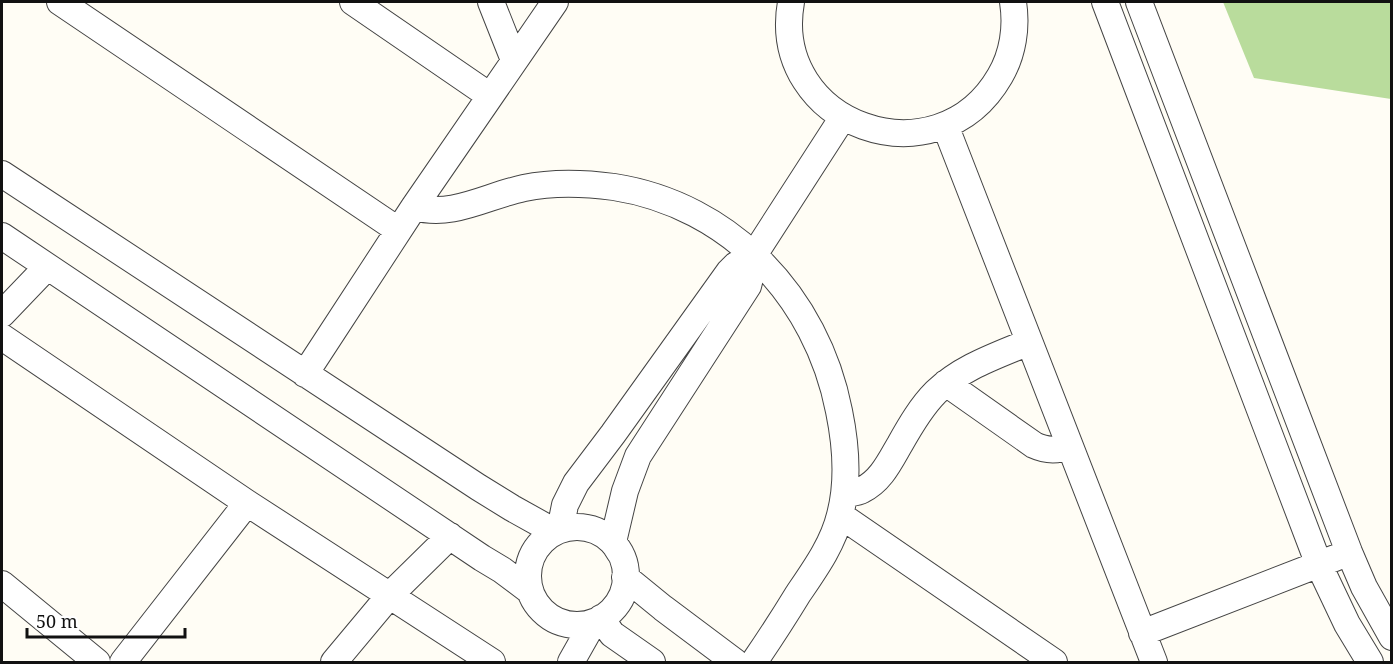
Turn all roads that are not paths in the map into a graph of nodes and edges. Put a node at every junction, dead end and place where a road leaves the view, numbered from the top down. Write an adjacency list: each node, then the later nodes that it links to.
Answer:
1 (60, 2): 15 (street)
2 (352, 2): 10 (street)
3 (491, 2): 9 (street)
4 (555, 2): 9 (street)
5 (791, 2): 11 (street)
6 (1013, 2): 12 (street)
7 (1105, 2): 31 (street)
8 (1139, 2): 29 (street)
9 (514, 60): 10 (street)
10 (490, 96): 14 (street)
11 (843, 117): 12 (street); 17 (street)
12 (945, 125): 21 (street)
13 (2, 174): 22 (street)
14 (414, 207): 15 (street); 17 (street)
15 (398, 230): 22 (street)
16 (2, 236): 18 (street)
17 (754, 255): 26 (street); 27 (street); 30 (street)
18 (47, 267): 19 (street); 28 (street)
19 (2, 314)
20 (2, 337): 25 (street)
21 (1029, 342): 23 (street); 24 (street)
22 (305, 374): 27 (street)
23 (946, 383): 24 (street); 26 (street)
24 (1070, 446): 36 (street)
25 (248, 503): 34 (street); 39 (street)
26 (842, 504): 45 (street); 46 (street)
27 (557, 531): 30 (street); 33 (street)
28 (450, 536): 33 (street); 34 (street)
29 (1349, 552): 31 (street); 37 (street)
30 (623, 565): 35 (street); 44 (street)
31 (1319, 565): 36 (street); 48 (street)
32 (2, 584): 38 (street)
33 (530, 591): 35 (street)
34 (390, 595): 40 (street); 41 (street)
35 (597, 621): 42 (street); 43 (street)
36 (1143, 633): 47 (street)
37 (1392, 637)
38 (97, 663)
39 (123, 663)
40 (334, 663)
41 (492, 663)
42 (571, 663)
43 (652, 663)
44 (735, 663)
45 (754, 663)
46 (1054, 663)
47 (1154, 663)
48 (1370, 663)

